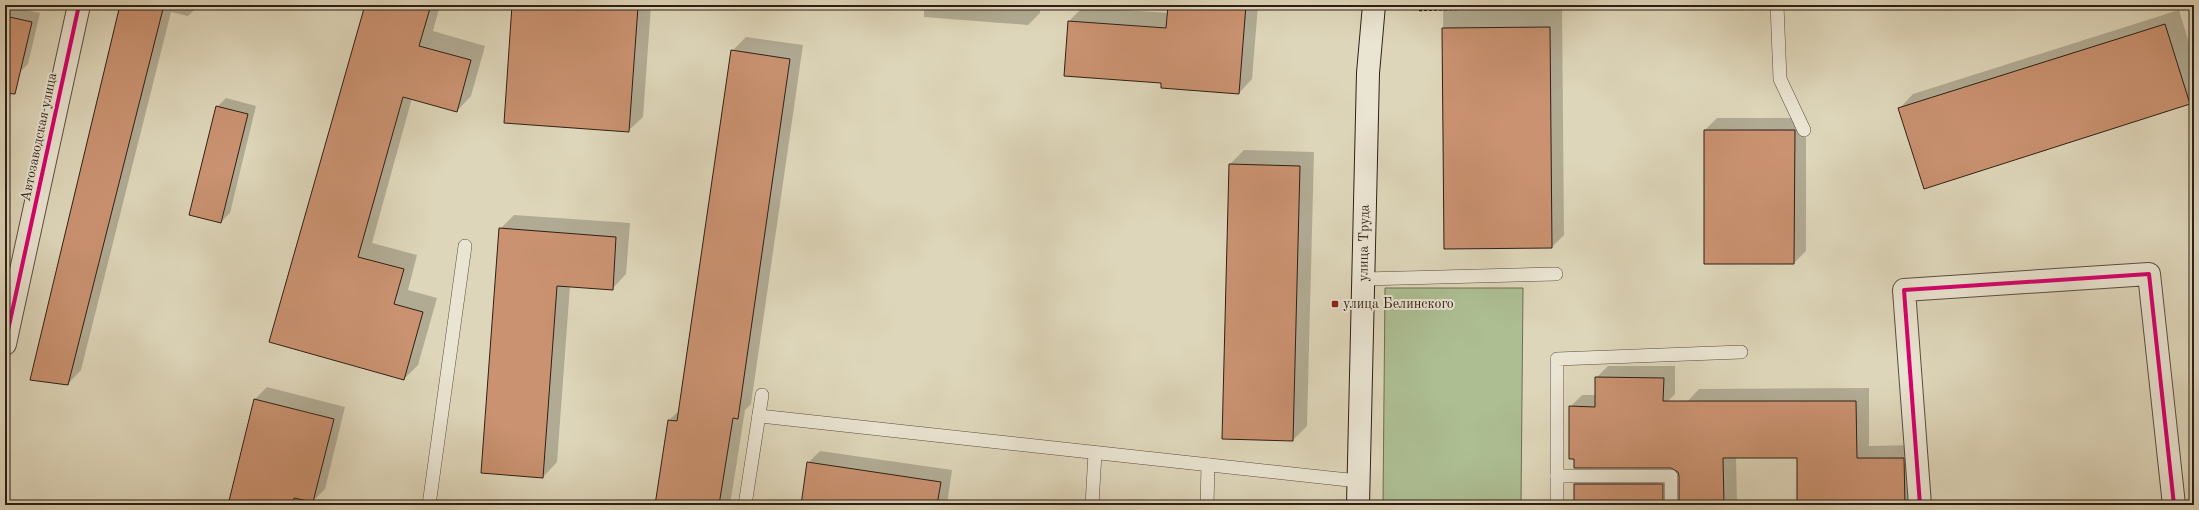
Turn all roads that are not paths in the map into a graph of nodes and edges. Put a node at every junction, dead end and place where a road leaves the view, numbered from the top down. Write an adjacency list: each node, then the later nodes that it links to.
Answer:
1 (78, 5): 8 (street, Автозаводская улица)
2 (1374, 5): 7 (street, улица Труда)
3 (1777, 5): 4 (lane)
4 (1804, 130)
5 (465, 246): 16 (lane)
6 (1556, 274): 7 (lane)
7 (1364, 279): 15 (street, улица Труда)
8 (5, 344)
9 (1741, 352): 14 (lane)
10 (762, 395): 11 (lane)
11 (759, 416): 12 (lane); 17 (lane)
12 (1095, 453): 13 (lane); 18 (lane)
13 (1208, 465): 15 (lane); 19 (lane)
14 (1557, 476): 21 (lane); 22 (lane)
15 (1358, 481): 20 (street, улица Труда)
16 (429, 505)
17 (745, 505)
18 (1092, 505)
19 (1207, 505)
20 (1358, 505)
21 (1557, 505)
22 (1672, 505)
23 (1920, 505): 24 (street)
24 (2174, 505)

